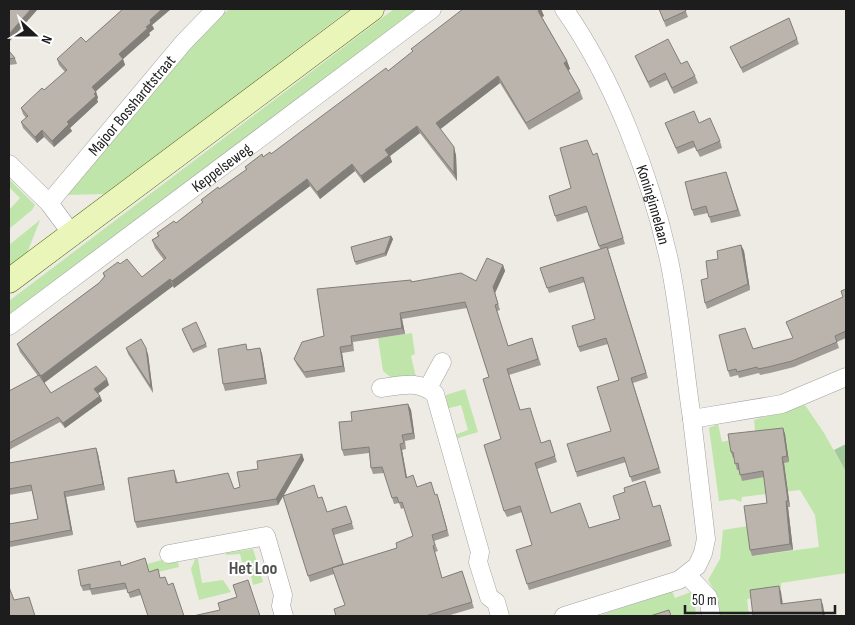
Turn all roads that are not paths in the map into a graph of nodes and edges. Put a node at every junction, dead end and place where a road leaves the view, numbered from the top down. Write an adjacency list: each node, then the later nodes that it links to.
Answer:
1 (216, 9): 6 (street, Majoor Bosshardtstraat)
2 (372, 9): 7 (main road)
3 (432, 9): 9 (street, Keppelseweg)
4 (564, 9): 14 (street, Koninginnelaan)
5 (9, 164): 6 (street)
6 (49, 203): 7 (street)
7 (72, 234): 8 (main road)
8 (9, 281)
9 (9, 326)
10 (442, 362): 13 (street)
11 (846, 377): 14 (street)
12 (382, 388): 13 (street)
13 (428, 388): 18 (street)
14 (692, 419): 16 (street, Koninginnelaan)
15 (169, 554): 17 (street)
16 (687, 575): 19 (street, Koninginnelaan); 20 (street)
17 (284, 616)
18 (500, 616)
19 (564, 616)
20 (711, 616)

